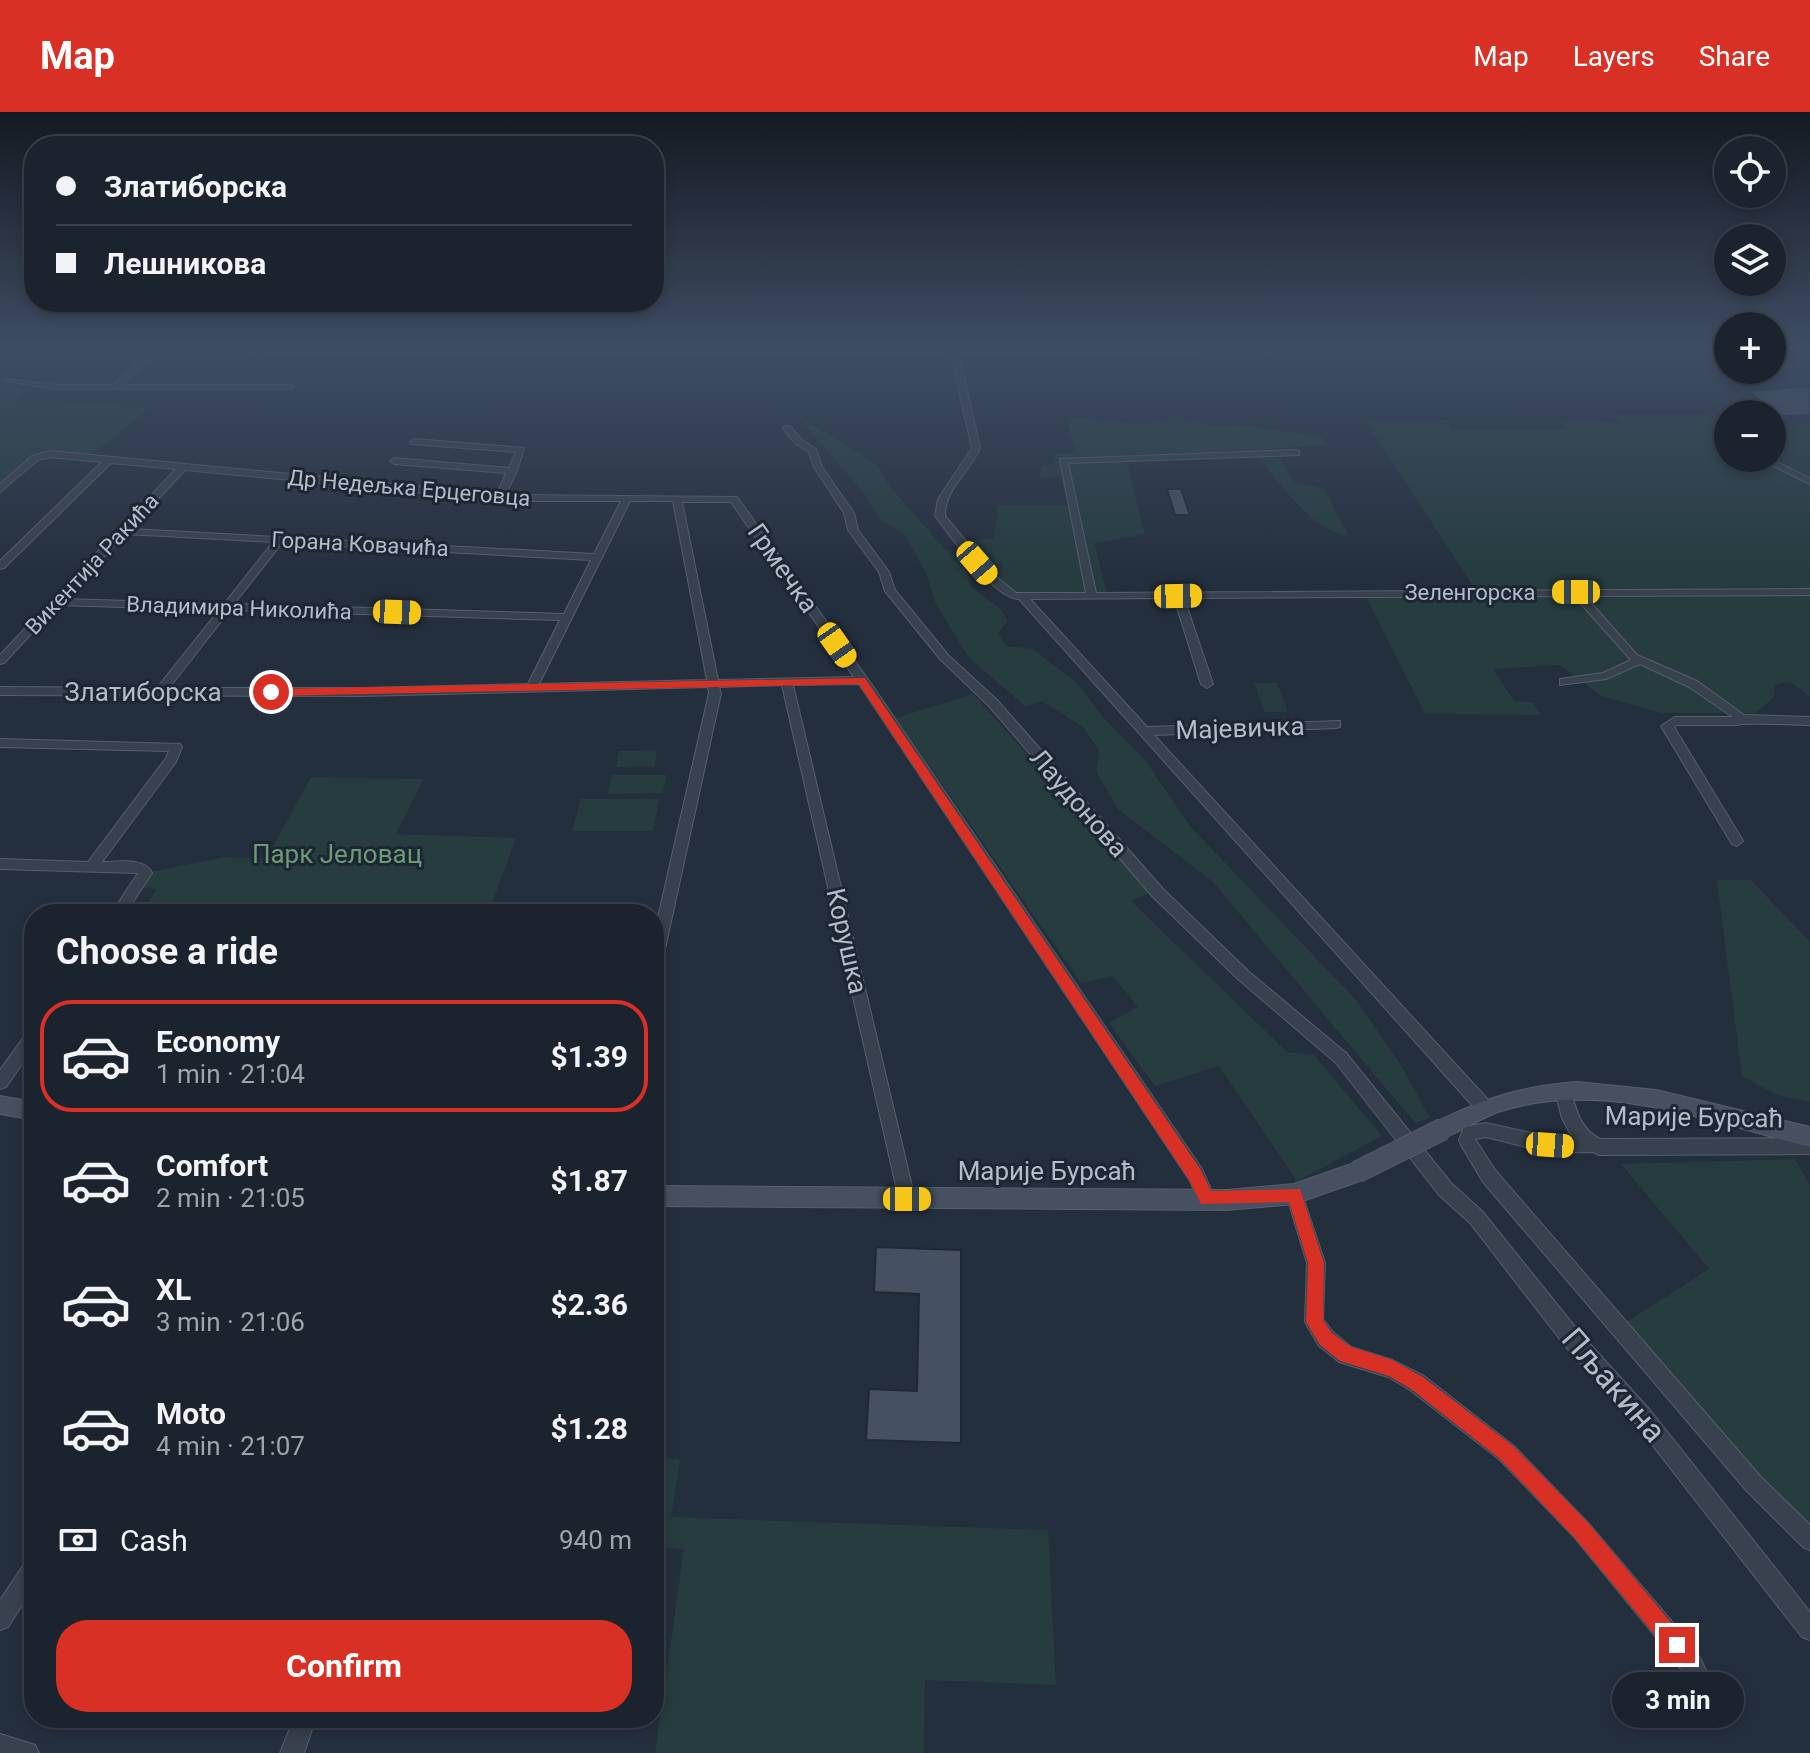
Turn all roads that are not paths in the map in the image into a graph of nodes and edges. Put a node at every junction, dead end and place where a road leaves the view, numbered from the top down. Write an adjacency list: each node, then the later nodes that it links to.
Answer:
1 (969, 424): 24 (street)
2 (787, 428): 57 (street, Лаудонова)
3 (414, 442): 9 (street)
4 (1296, 453): 22 (street)
5 (110, 459): 7 (street, Др Недељка Ерцеговца); 11 (street, Др Недељка Ерцеговца); 19 (street)
6 (394, 461): 9 (street)
7 (184, 466): 12 (street, Др Недељка Ерцеговца); 16 (street, Викентија Ракића)
8 (1786, 470): 10 (street)
9 (513, 471): 12 (street)
10 (1810, 481)
11 (0, 489)
12 (500, 497): 14 (street, Др Недељка Ерцеговца)
13 (730, 498): 15 (street, Др Недељка Ерцеговца); 30 (street, Грмечка)
14 (626, 500): 15 (street, Др Недељка Ерцеговца); 18 (street)
15 (677, 500): 34 (street)
16 (123, 531): 17 (street, Горана Ковачића); 25 (street, Викентија Ракића)
17 (280, 539): 18 (street, Горана Ковачића); 26 (street)
18 (598, 557): 27 (street)
19 (0, 566)
20 (1576, 592): 21 (street, Зеленгорска); 23 (street, Зеленгорска); 29 (street)
21 (1810, 592)
22 (1092, 596): 23 (street, Зеленгорска); 24 (street, Зеленгорска)
23 (1178, 596): 33 (street)
24 (1023, 598): 41 (street)
25 (55, 602): 26 (street, Владимира Николића); 28 (street, Викентија Ракића)
26 (223, 608): 27 (street, Владимира Николића); 37 (street)
27 (567, 617): 35 (street)
28 (0, 661)
29 (1638, 661): 31 (street); 38 (street)
30 (862, 680): 32 (street, Златиборска); 61 (street, Грмечка)
31 (1564, 682)
32 (787, 683): 34 (street, Златиборска); 60 (street, Корушка)
33 (1207, 684)
34 (715, 685): 35 (street, Златиборска); 47 (street)
35 (532, 687): 37 (street, Златиборска)
36 (0, 691): 37 (street, Златиборска)
37 (161, 691)
38 (1739, 718): 39 (street); 43 (street)
39 (1810, 721)
40 (1336, 724): 41 (street, Мајевичка)
41 (1144, 731): 52 (street)
42 (0, 743): 45 (street)
43 (1737, 841)
44 (0, 864): 45 (street)
45 (92, 866): 46 (street)
46 (124, 904)
47 (664, 925)
48 (24, 1049): 49 (street)
49 (0, 1082)
50 (1563, 1092): 52 (main road, Марије Бурсаћ); 54 (main road, Марије Бурсаћ); 55 (street, Марије Бурсаћ)
51 (0, 1105): 53 (main road)
52 (1485, 1108): 58 (main road, Марије Бурсаћ, bridge)
53 (24, 1109)
54 (1810, 1137)
55 (1593, 1145): 56 (street, Марије Бурсаћ); 62 (street)
56 (1810, 1146)
57 (1412, 1147): 65 (street, Пљакина)
58 (1294, 1194): 61 (main road, Марије Бурсаћ); 66 (street)
59 (664, 1196): 60 (main road, Марије Бурсаћ)
60 (907, 1199): 61 (main road, Марије Бурсаћ)
61 (1207, 1199)
62 (1810, 1540)
63 (24, 1582): 64 (street)
64 (0, 1619)
65 (1810, 1629)
66 (1716, 1716)
67 (301, 1728): 70 (street)
68 (0, 1746): 69 (street)
69 (27, 1753)
70 (292, 1753)

